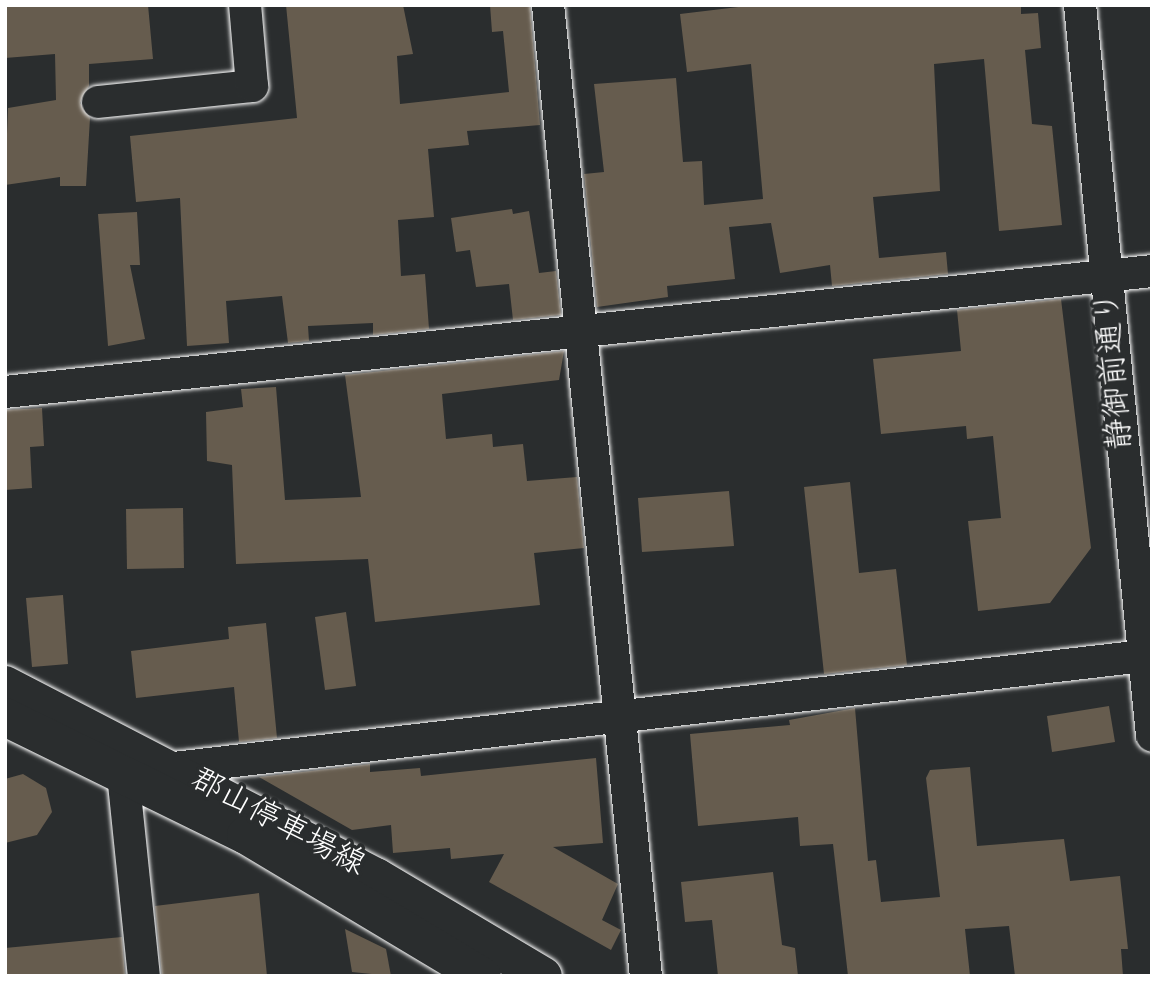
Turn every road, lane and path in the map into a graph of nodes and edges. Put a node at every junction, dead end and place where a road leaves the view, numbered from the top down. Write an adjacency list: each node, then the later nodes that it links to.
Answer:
1 (245, 5): 4 (street)
2 (548, 5): 7 (street)
3 (1080, 5): 6 (street, 静御前通り)
4 (98, 102)
5 (1152, 271): 6 (street)
6 (1107, 275): 7 (street); 9 (street, 静御前通り)
7 (583, 335): 8 (street); 11 (street)
8 (5, 392)
9 (1148, 655): 11 (street); 13 (street, 静御前通り)
10 (5, 685): 14 (main road, 郡山停車場線)
11 (617, 715): 14 (street); 19 (street)
12 (5, 717): 15 (main road, 郡山停車場線)
13 (1152, 736)
14 (174, 768): 18 (main road, 郡山停車場線)
15 (123, 774): 16 (street); 17 (main road, 郡山停車場線)
16 (144, 976)
17 (482, 976)
18 (543, 976)
19 (646, 976)

